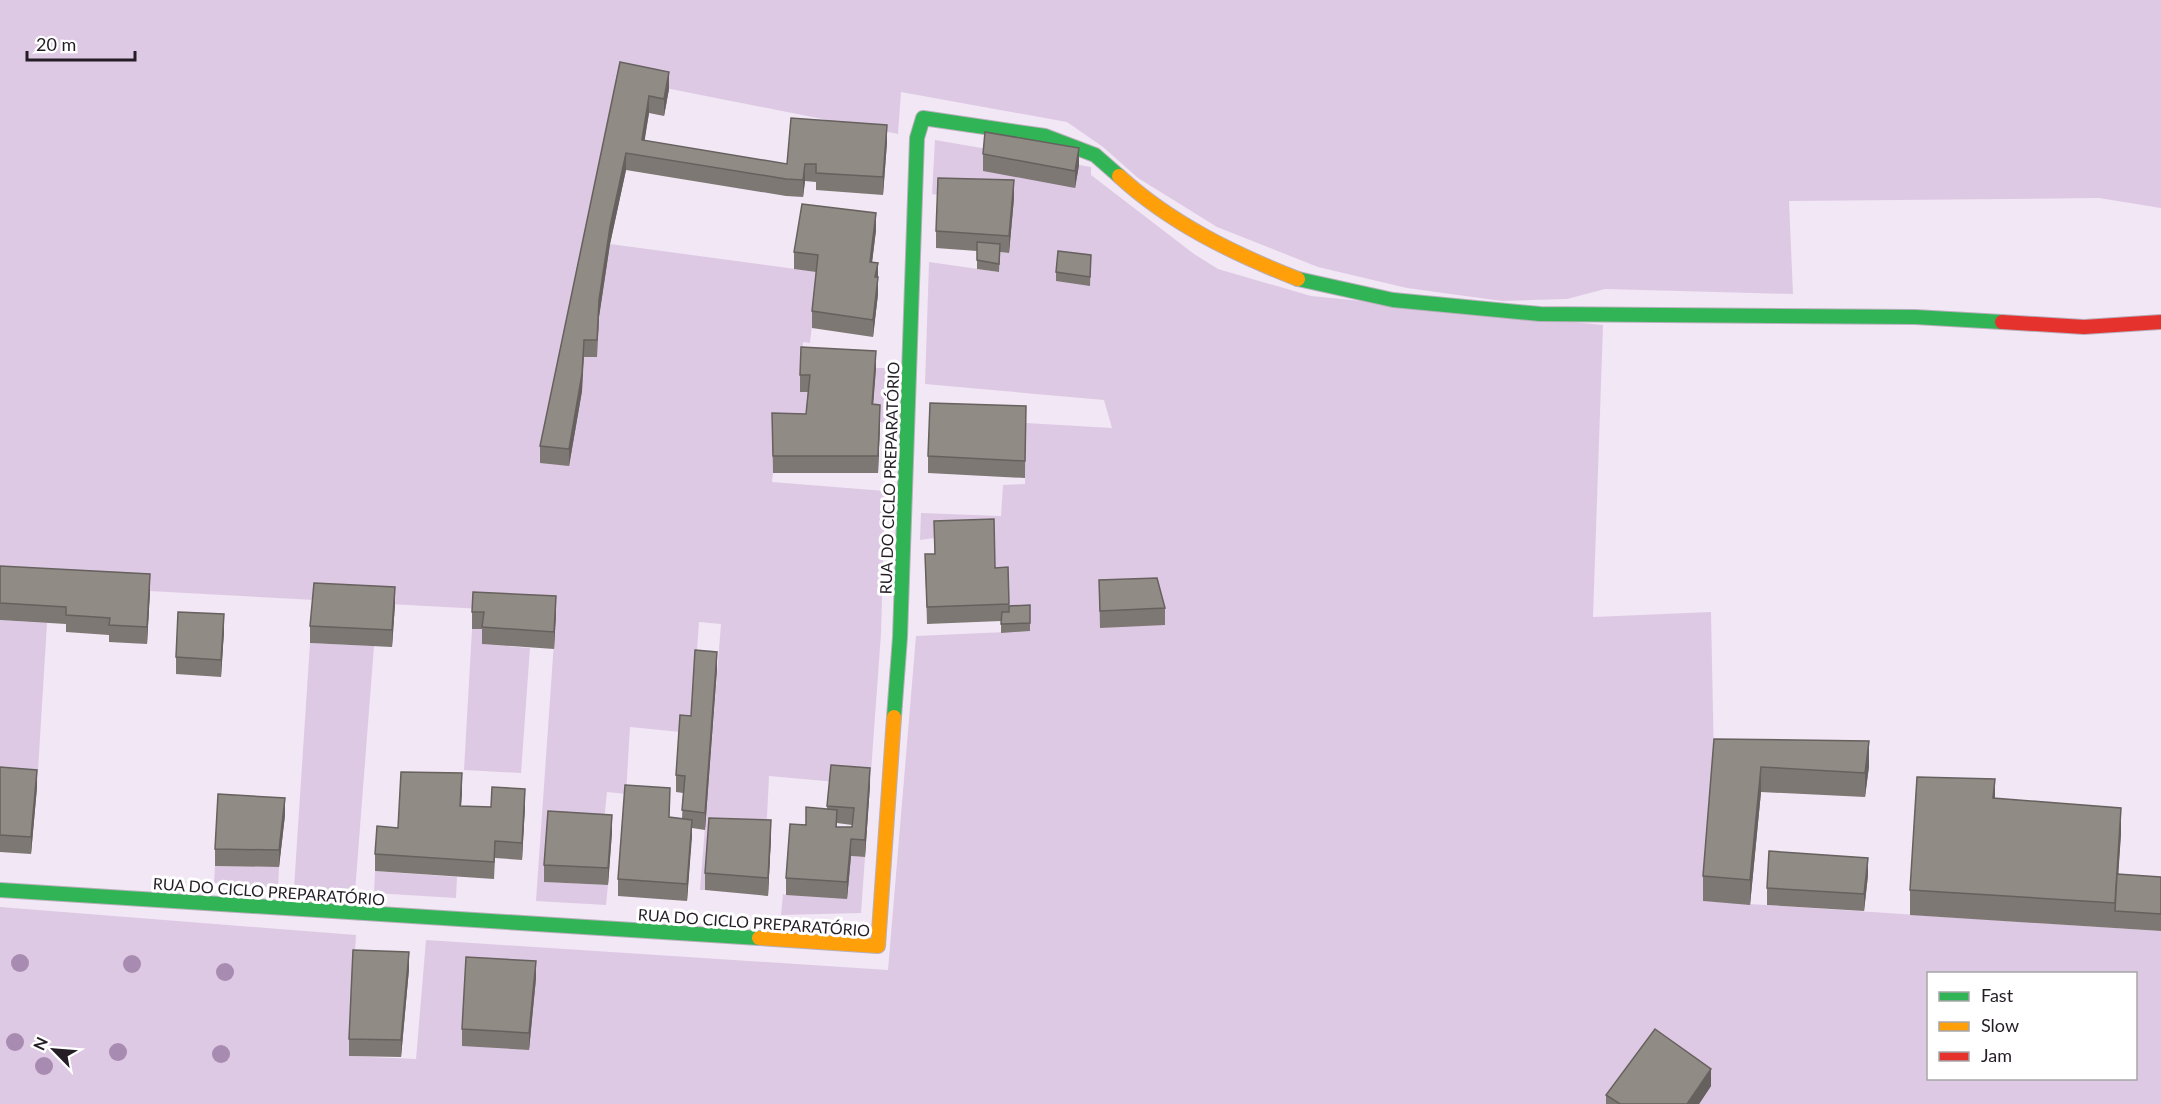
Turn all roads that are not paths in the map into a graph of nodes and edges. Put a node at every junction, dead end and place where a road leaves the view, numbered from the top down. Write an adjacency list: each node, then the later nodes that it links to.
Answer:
1 (2161, 322): 2 (street, RUA DO CICLO PREPARATÓRIO)
2 (0, 890)

